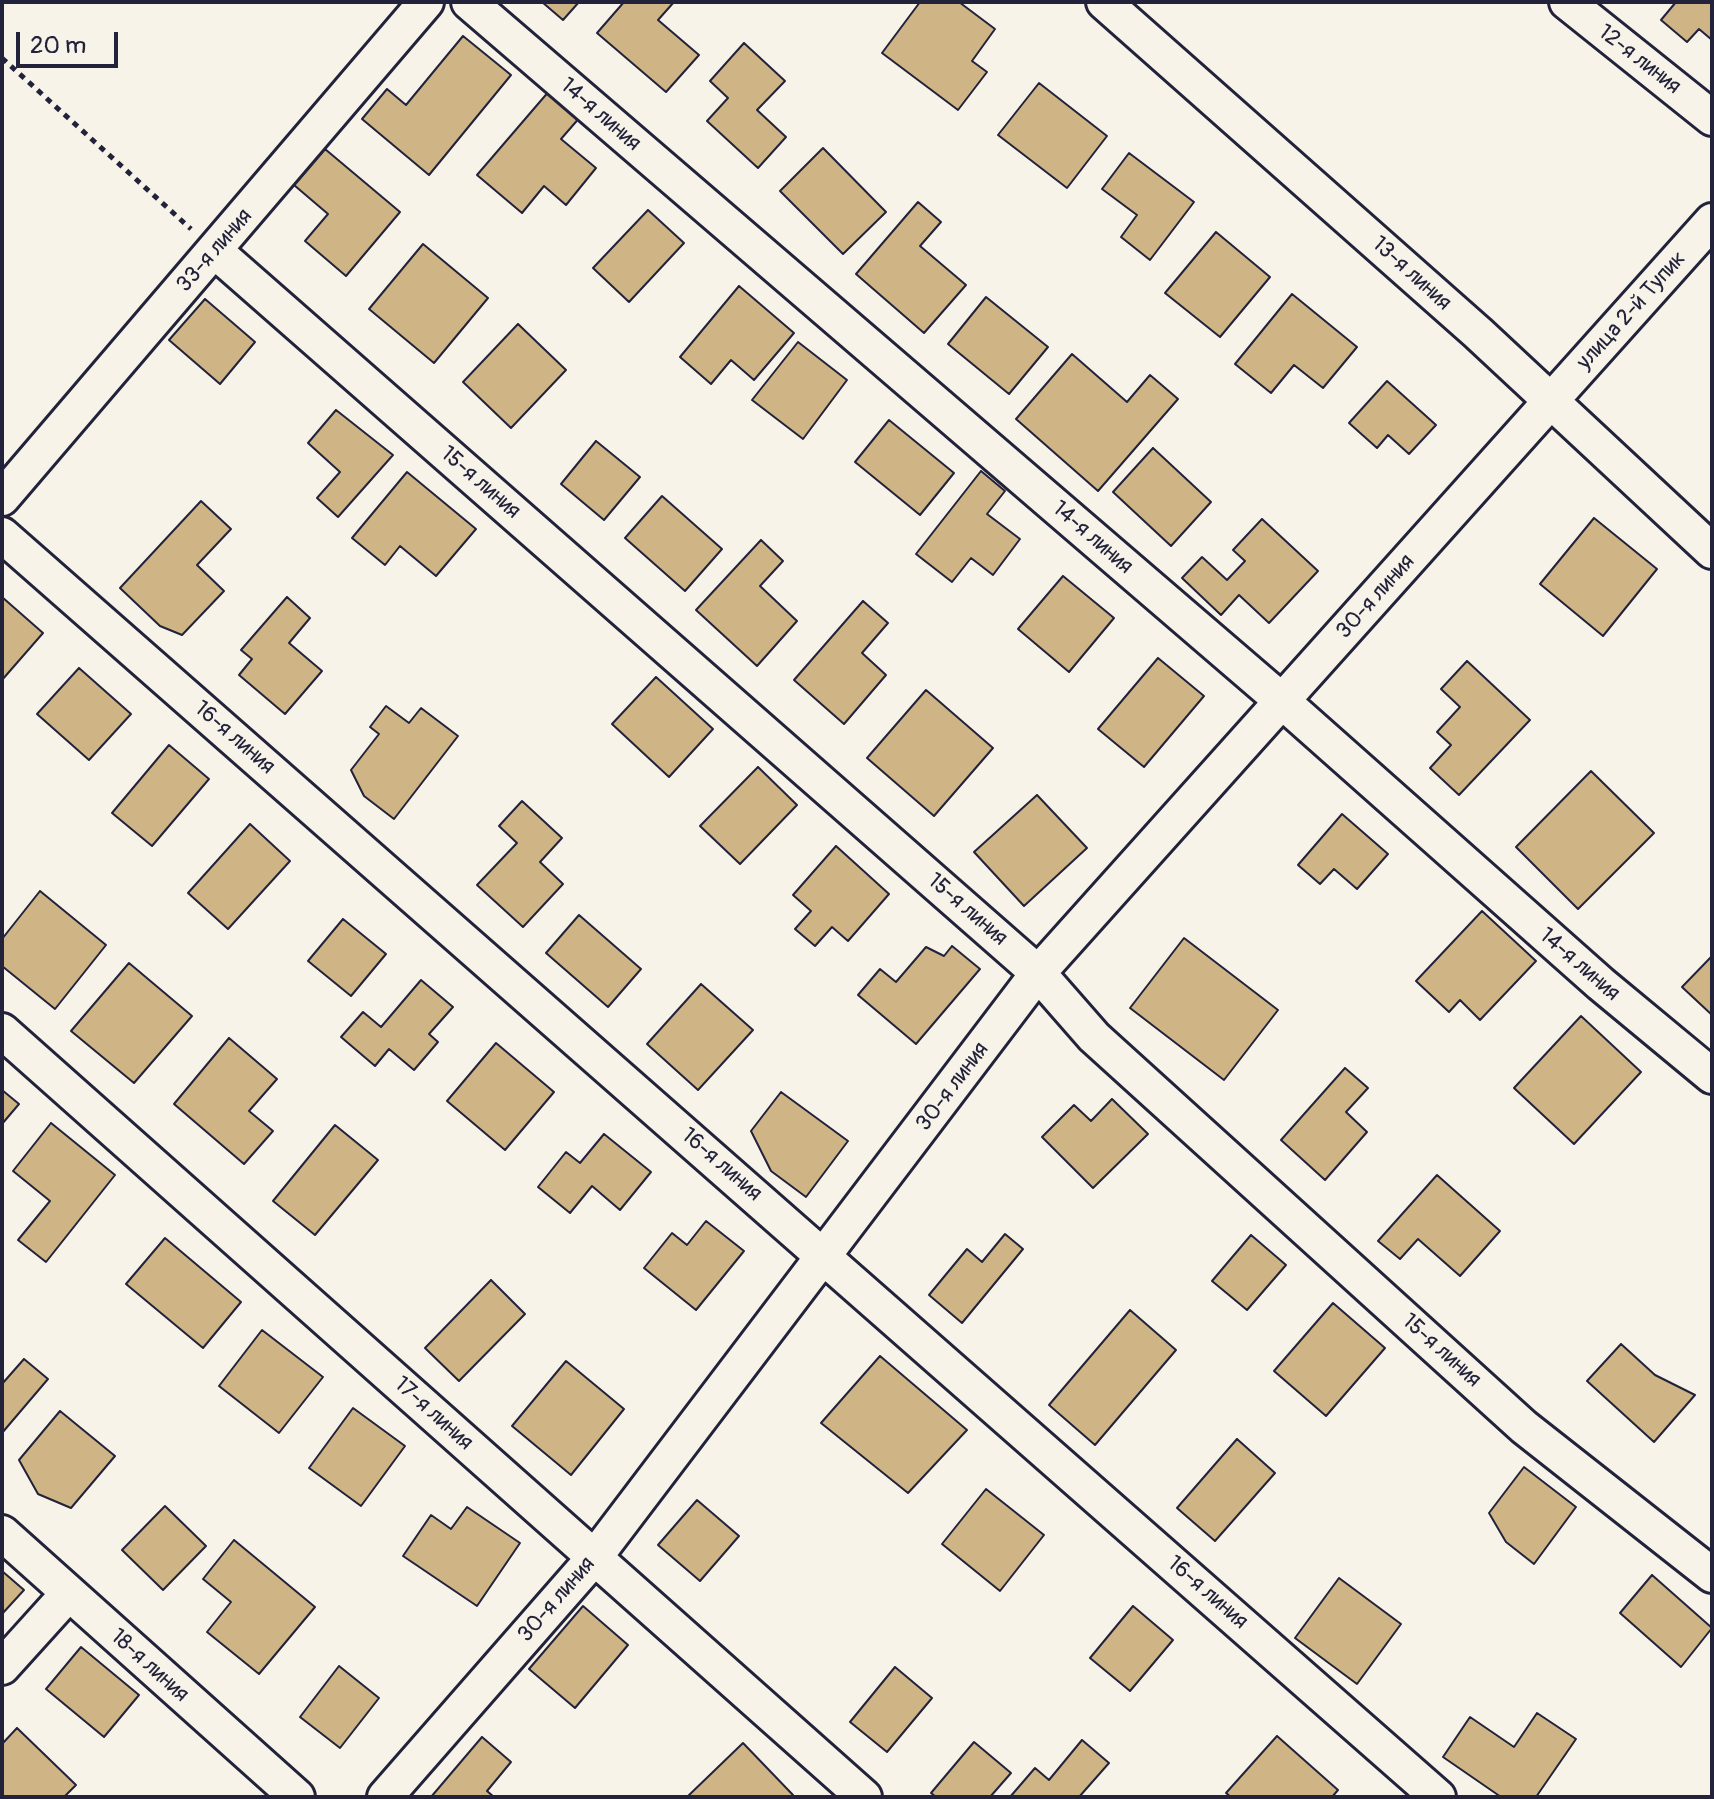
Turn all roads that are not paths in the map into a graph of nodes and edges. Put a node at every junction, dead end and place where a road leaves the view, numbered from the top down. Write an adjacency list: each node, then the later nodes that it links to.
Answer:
1 (426, 2): 7 (street, 33-я линия)
2 (469, 2): 12 (street, 14-я линия)
3 (1104, 2): 8 (street, 13-я линия)
4 (1567, 2): 5 (street, 12-я линия)
5 (1712, 118)
6 (1712, 221): 8 (street, улица 2-й Тупик)
7 (215, 251): 9 (street, 33-я линия); 13 (street, 15-я линия)
8 (1551, 402): 11 (street, 13-я линия); 12 (street, 30-я линия)
9 (2, 498)
10 (2, 535): 16 (street, 16-я линия)
11 (1712, 551)
12 (1282, 701): 13 (street, 30-я линия); 15 (street, 14-я линия)
13 (1038, 973): 16 (street, 30-я линия); 19 (street, 15-я линия)
14 (2, 1031): 18 (street, 17-я линия)
15 (1712, 1076)
16 (826, 1256): 18 (street, 30-я линия); 25 (street, 16-я линия)
17 (2, 1533): 20 (street, 18-я линия)
18 (594, 1558): 23 (street, 30-я линия); 24 (street, 17-я линия)
19 (1712, 1575)
20 (68, 1594): 21 (street); 22 (street, 18-я линия)
21 (2, 1667)
22 (297, 1797)
23 (385, 1797)
24 (864, 1797)
25 (1438, 1797)

